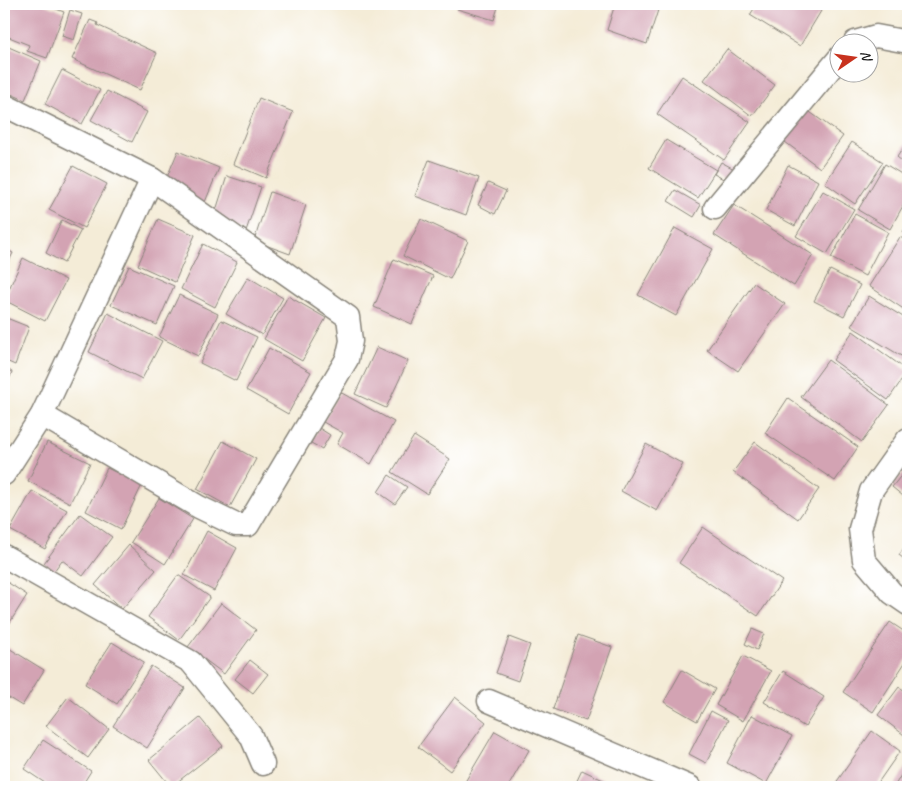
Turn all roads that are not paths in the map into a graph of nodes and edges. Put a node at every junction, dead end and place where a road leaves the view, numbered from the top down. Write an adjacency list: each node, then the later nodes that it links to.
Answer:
1 (880, 37): 2 (street)
2 (908, 42)
3 (830, 69): 6 (street)
4 (4, 105): 5 (street)
5 (152, 179): 7 (street); 7 (street)
6 (716, 208)
7 (42, 414): 9 (street)
8 (908, 439): 11 (street)
9 (5, 467)
10 (4, 556): 13 (street)
11 (908, 604)
12 (489, 701): 14 (street)
13 (263, 764)
14 (690, 787)

